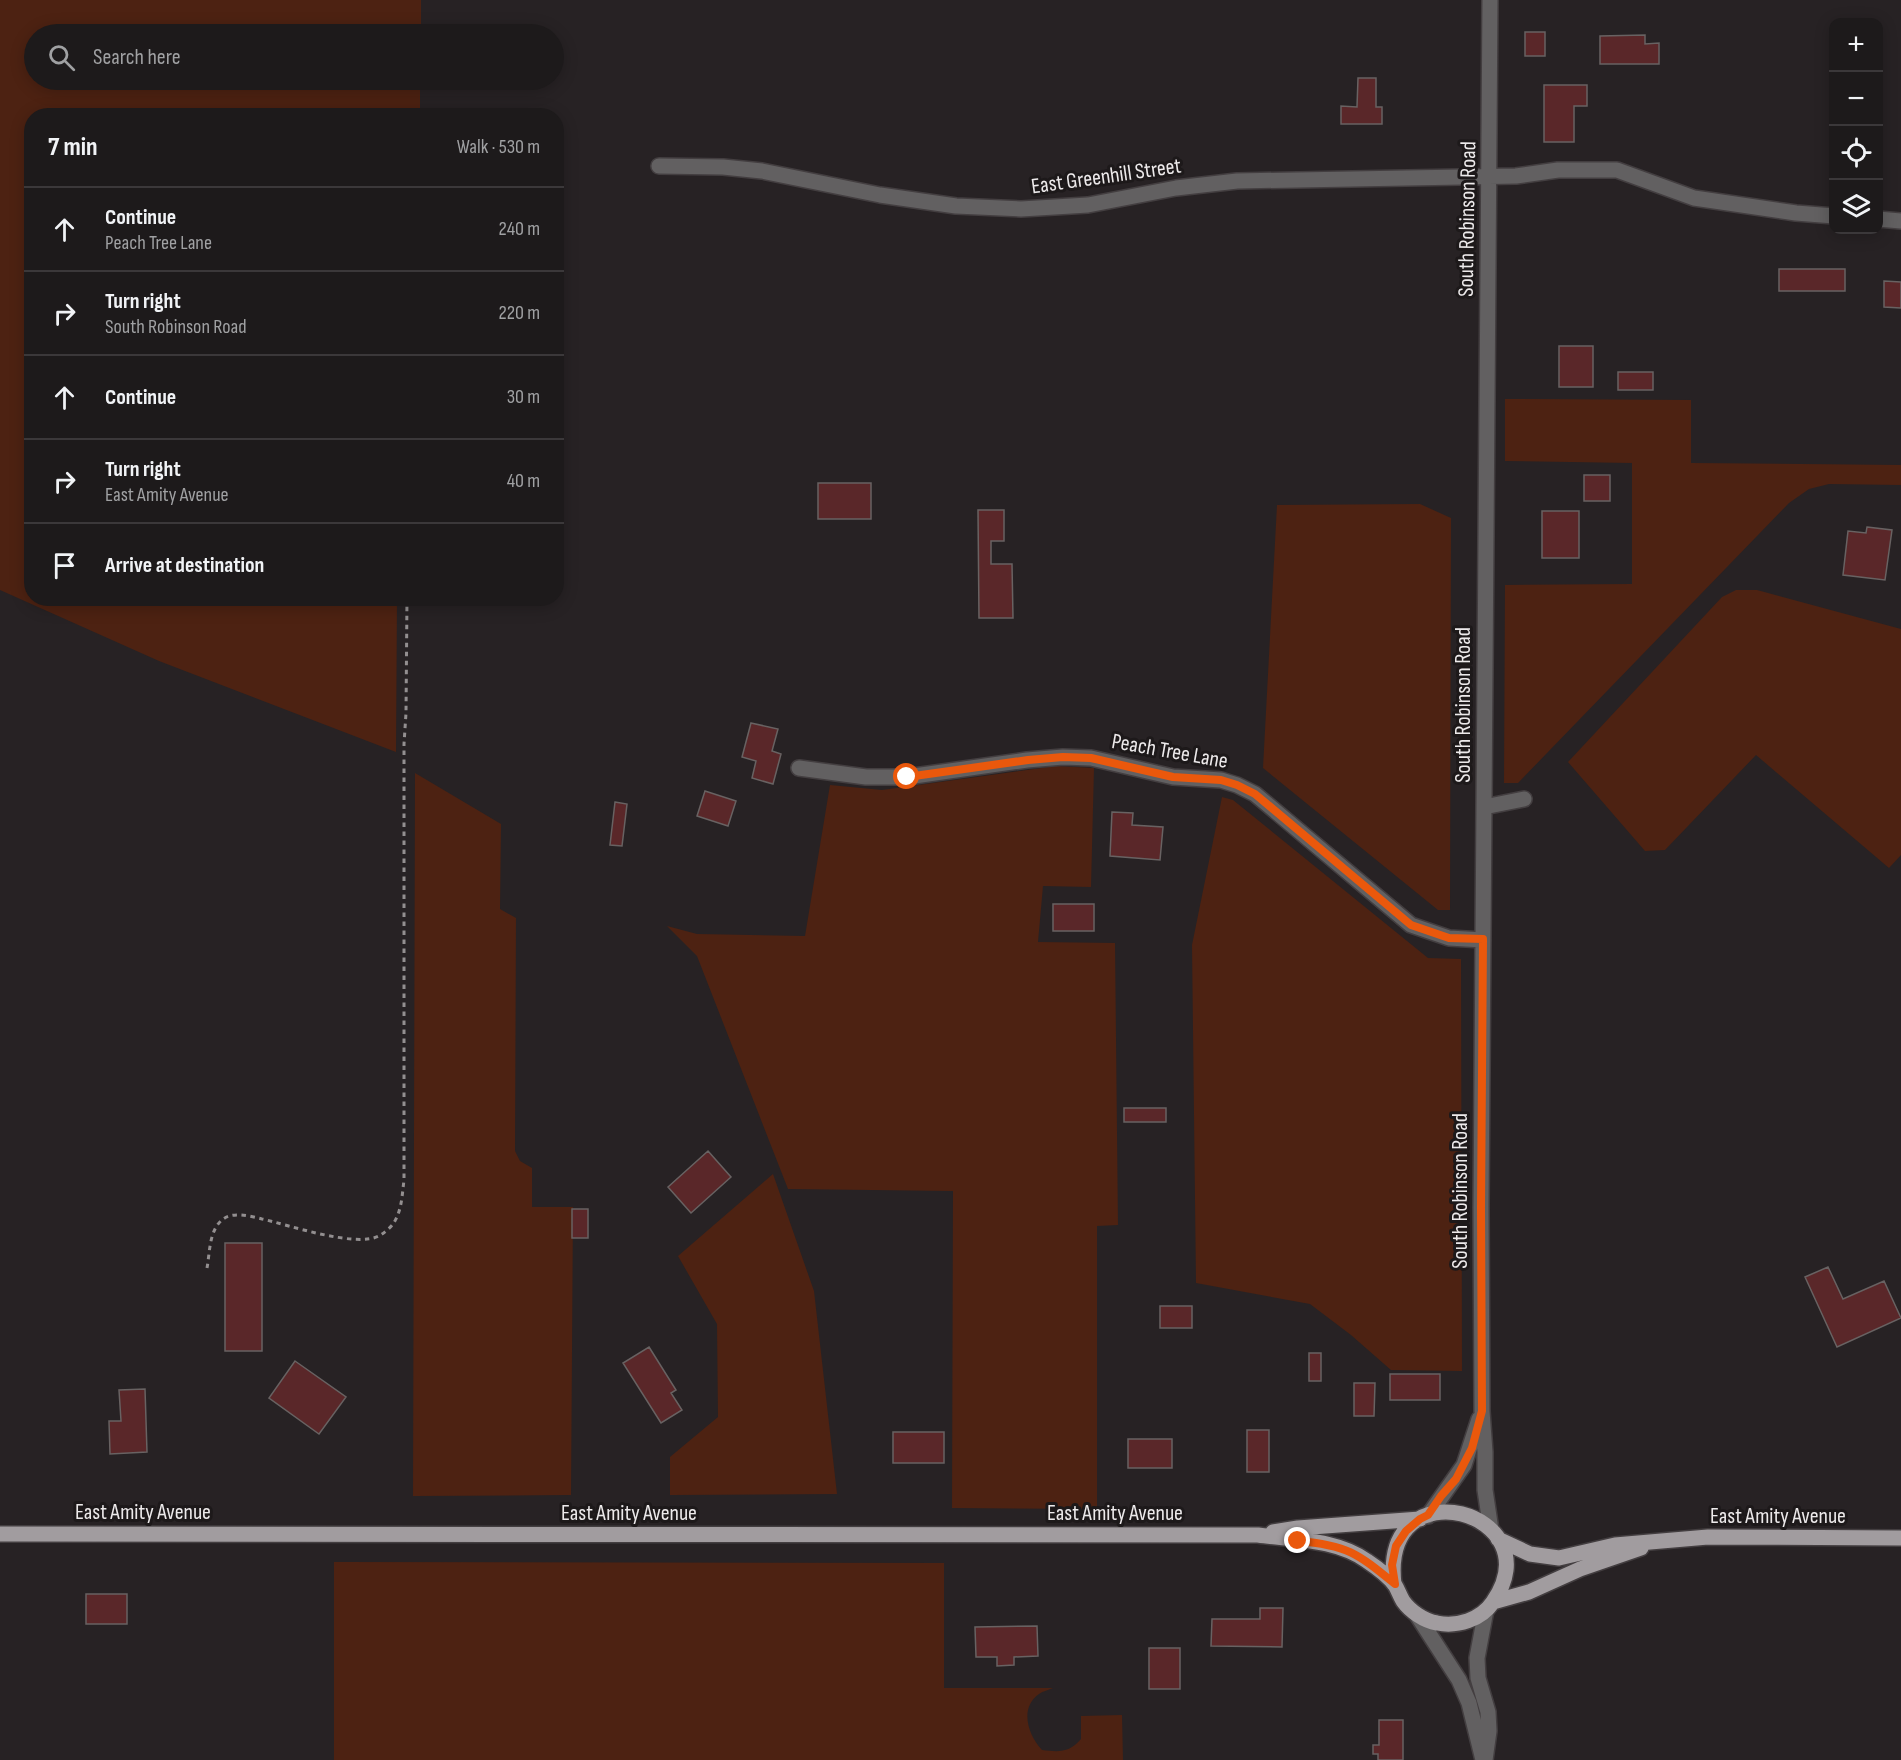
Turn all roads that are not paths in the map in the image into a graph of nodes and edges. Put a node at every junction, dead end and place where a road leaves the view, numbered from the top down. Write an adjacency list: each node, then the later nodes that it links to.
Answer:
1 (1490, 0): 3 (street, South Robinson Road)
2 (659, 166): 3 (street, East Greenhill Street)
3 (1490, 176): 4 (street, East Greenhill Street); 9 (street, South Robinson Road)
4 (1829, 216)
5 (1883, 219): 6 (street)
6 (1901, 221)
7 (799, 768): 10 (street, Peach Tree Lane)
8 (1524, 799): 9 (street)
9 (1484, 807): 10 (street, South Robinson Road)
10 (1483, 939): 11 (street, South Robinson Road)
11 (1482, 1411): 12 (street, South Robinson Road); 15 (street, South Robinson Road)
12 (1424, 1517): 14 (main road, East Amity Avenue); 15 (main road); 18 (main road)
13 (0, 1534): 14 (main road, East Amity Avenue)
14 (1258, 1535): 18 (main road, East Amity Avenue)
15 (1494, 1535): 17 (main road, East Amity Avenue); 19 (main road)
16 (1901, 1538): 17 (main road, East Amity Avenue)
17 (1655, 1542): 19 (main road, East Amity Avenue)
18 (1395, 1584): 20 (main road)
19 (1489, 1606): 20 (main road); 21 (street)
20 (1417, 1615): 21 (street)
21 (1484, 1760)

